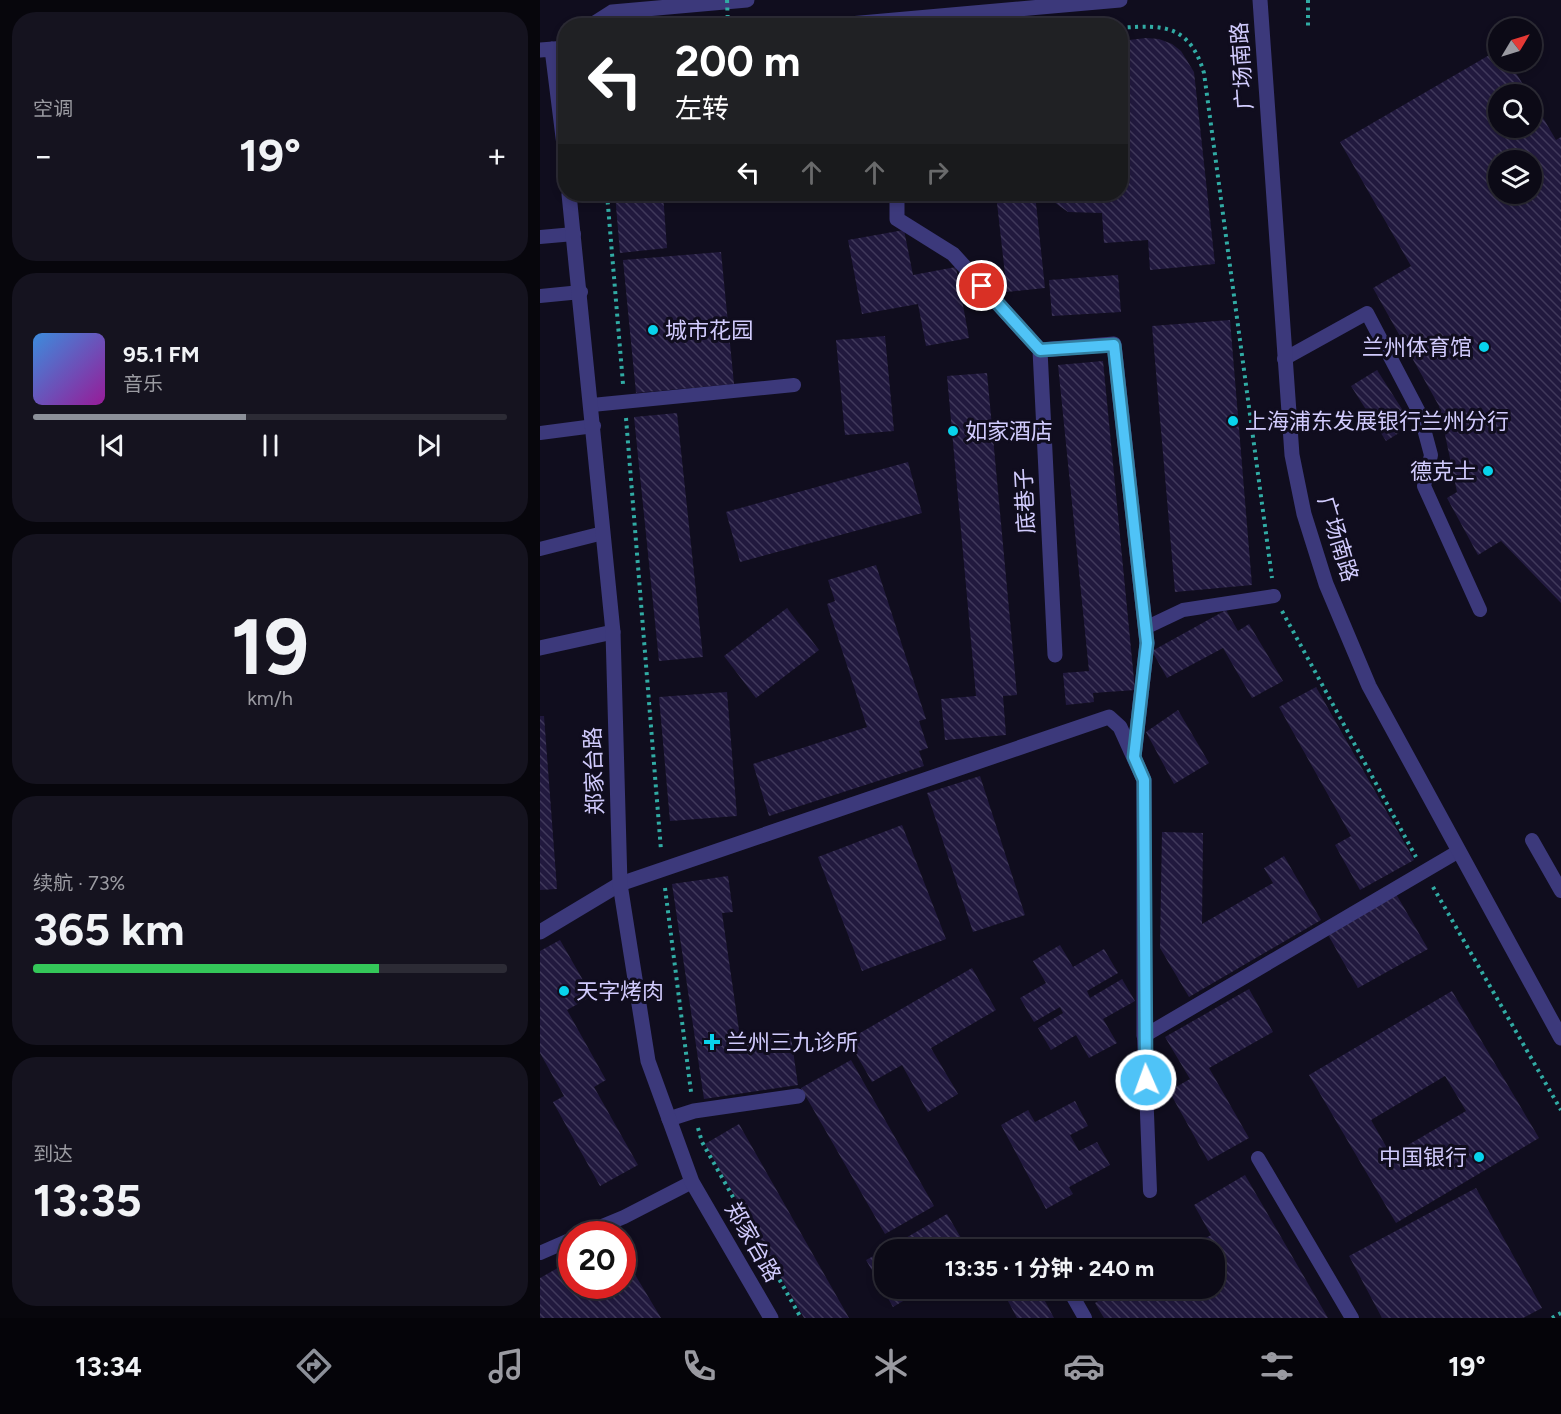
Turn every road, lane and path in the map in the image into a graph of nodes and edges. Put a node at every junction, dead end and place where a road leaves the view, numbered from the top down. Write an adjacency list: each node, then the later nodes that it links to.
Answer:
1 (727, 0): 7 (path, bridge)
2 (747, 0): 6 (street)
3 (1120, 0): 8 (street)
4 (1260, 0): 21 (street, 广场南路)
5 (1308, 0): 10 (path)
6 (603, 18)
7 (728, 18)
8 (942, 18)
9 (1128, 27): 29 (path)
10 (1308, 28)
11 (556, 47): 12 (street)
12 (558, 70)
13 (570, 201): 16 (street, 郑家台路)
14 (608, 201): 23 (path)
15 (897, 201): 20 (street)
16 (574, 234): 17 (lane); 18 (street, 郑家台路)
17 (540, 237)
18 (581, 292): 19 (lane); 24 (street, 郑家台路)
19 (540, 296)
20 (1040, 350): 31 (street); 34 (street, 底巷子)
21 (1284, 359): 30 (lane); 37 (street, 广场南路)
22 (794, 385): 23 (lane)
23 (624, 402): 24 (lane); 38 (path)
24 (592, 405): 25 (street, 郑家台路)
25 (594, 426): 26 (lane); 27 (street, 郑家台路)
26 (540, 433)
27 (603, 533): 28 (lane); 32 (street, 郑家台路)
28 (540, 549)
29 (1274, 596): 31 (lane)
30 (1480, 610)
31 (1145, 628): 35 (street)
32 (613, 632): 33 (street); 39 (street, 郑家台路)
33 (540, 648)
34 (1055, 655)
35 (1134, 757): 38 (street); 43 (street)
36 (1532, 840): 40 (lane)
37 (1459, 851): 42 (street, 广场南路); 43 (lane)
38 (663, 868): 39 (street); 46 (path)
39 (620, 884): 41 (street); 47 (street, 郑家台路)
40 (1561, 891)
41 (540, 932)
42 (1556, 1017): 44 (street, 广场南路)
43 (1144, 1036): 50 (lane)
44 (1561, 1038)
45 (798, 1096): 46 (street)
46 (694, 1111): 47 (street); 57 (path)
47 (669, 1119): 49 (street, 郑家台路)
48 (1258, 1158): 59 (lane)
49 (692, 1182): 51 (lane); 56 (street, 郑家台路)
50 (1150, 1191)
51 (614, 1221)
52 (558, 1245): 53 (lane)
53 (540, 1253)
54 (1074, 1299): 58 (lane)
55 (1561, 1313): 60 (path)
56 (771, 1318)
57 (801, 1318)
58 (1085, 1318)
59 (1352, 1318)
60 (1552, 1318)

